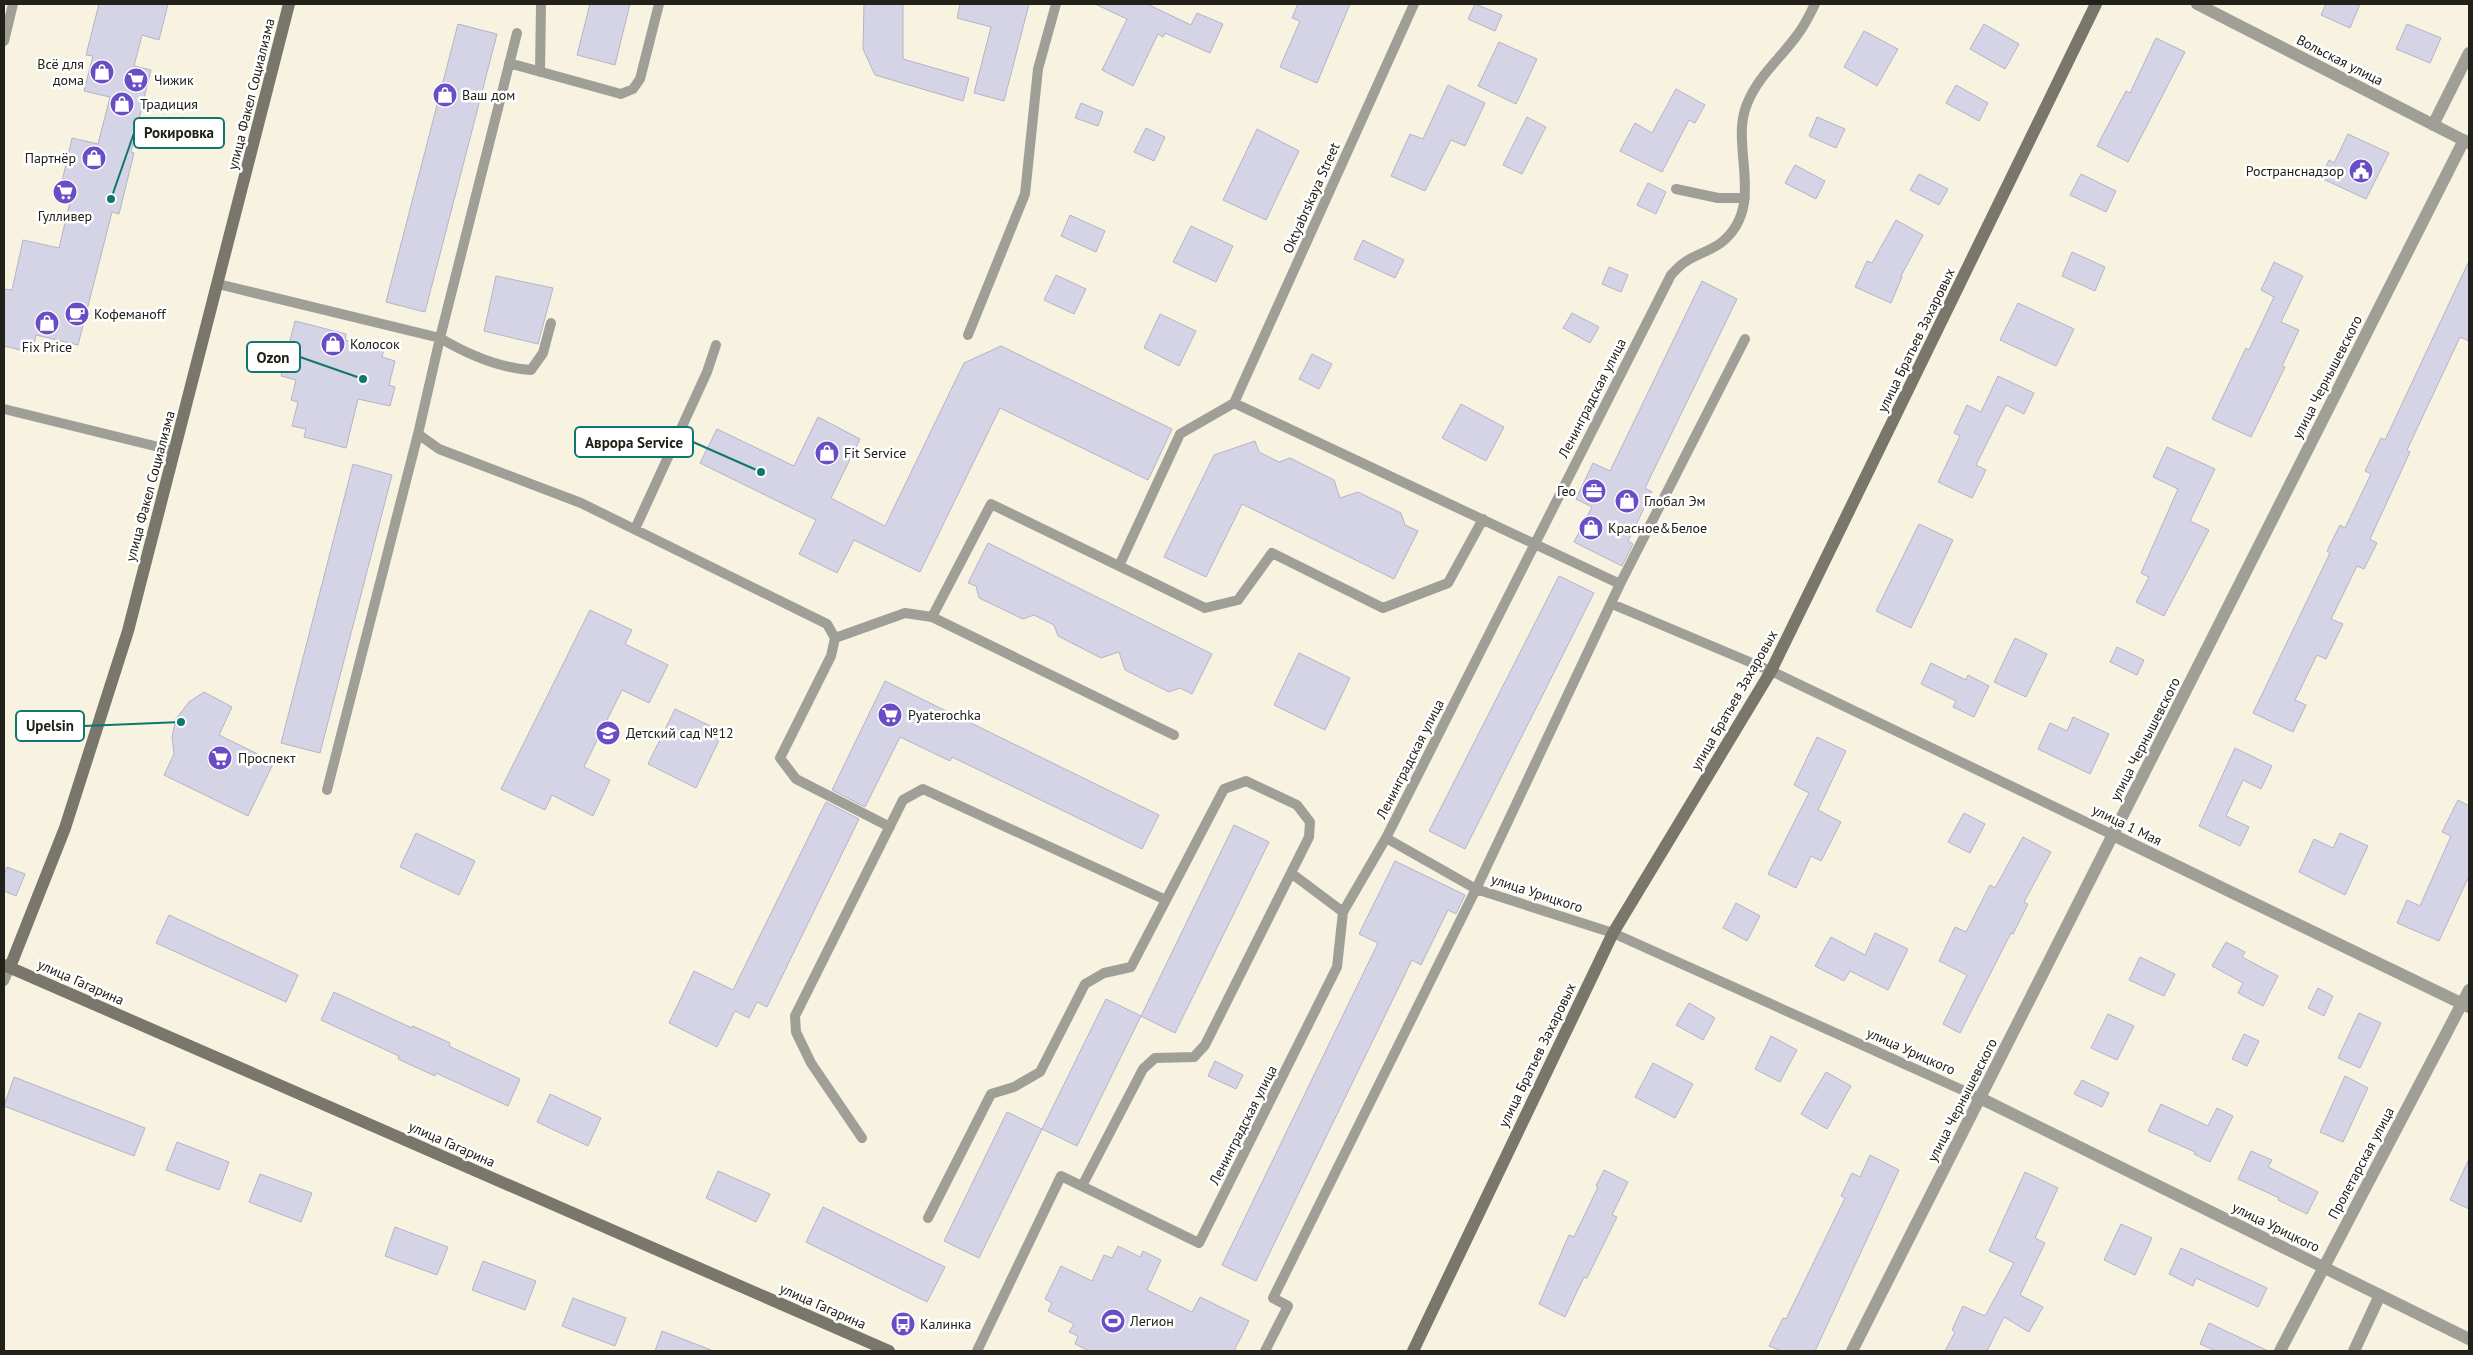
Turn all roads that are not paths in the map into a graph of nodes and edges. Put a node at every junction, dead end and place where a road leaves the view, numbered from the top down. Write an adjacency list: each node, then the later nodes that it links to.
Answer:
1 (13, 4): 11 (lane)
2 (289, 4): 19 (main road, улица Факел Социализма)
3 (541, 4): 14 (lane)
4 (659, 4): 14 (lane)
5 (1056, 4): 21 (lane)
6 (1414, 4): 25 (lane, Oktyabrskaya Street)
7 (1815, 4): 18 (lane, Ленинградская улица)
8 (2096, 4): 37 (main road, улица Братьев Захаровых)
9 (2197, 4): 15 (street, Вольская улица)
10 (517, 33): 13 (lane)
11 (4, 41)
12 (2469, 53): 15 (street)
13 (509, 63): 14 (lane); 22 (lane)
14 (540, 72)
15 (2433, 125): 16 (street, Вольская улица)
16 (2467, 141): 41 (street, улица Чернышевского)
17 (1676, 189): 18 (lane)
18 (1744, 198): 31 (lane, Ленинградская улица)
19 (218, 284): 22 (lane); 28 (main road, улица Факел Социализма)
20 (551, 323): 22 (lane)
21 (968, 335)
22 (440, 338): 27 (lane)
23 (1745, 339): 33 (lane)
24 (716, 345): 30 (lane)
25 (1234, 403): 29 (lane); 32 (lane)
26 (4, 409): 28 (lane)
27 (418, 434): 30 (lane); 39 (lane)
28 (174, 451): 48 (main road, улица Факел Социализма)
29 (1483, 519): 31 (lane); 32 (lane)
30 (635, 529): 36 (lane)
31 (1534, 543): 33 (lane); 42 (lane, Ленинградская улица)
32 (1119, 566): 35 (lane)
33 (1620, 584): 34 (lane)
34 (1612, 604): 37 (lane, улица 1 Мая); 44 (lane)
35 (932, 617): 36 (lane); 38 (lane)
36 (835, 638): 40 (lane)
37 (1771, 671): 41 (lane, улица 1 Мая); 47 (main road, улица Братьев Захаровых)
38 (1174, 735)
39 (327, 790)
40 (890, 827): 45 (lane); 53 (lane)
41 (2113, 834): 51 (street, улица 1 Мая); 52 (street, улица Чернышевского)
42 (1386, 838): 44 (lane, улица Урицкого); 46 (lane, Ленинградская улица)
43 (1291, 872): 45 (lane); 46 (lane); 54 (lane)
44 (1476, 889): 47 (lane, улица Урицкого); 61 (lane)
45 (1166, 900): 55 (lane)
46 (1343, 912): 54 (lane, Ленинградская улица)
47 (1613, 933): 52 (lane, улица Урицкого); 62 (main road, улица Братьев Захаровых)
48 (7, 966): 49 (lane); 59 (main road, улица Гагарина)
49 (4, 981)
50 (2469, 990): 51 (street, Пролетарская улица)
51 (2466, 1005): 56 (street, Пролетарская улица)
52 (1980, 1098): 56 (street, улица Урицкого); 63 (street, улица Чернышевского)
53 (862, 1138)
54 (1082, 1186): 60 (lane, Ленинградская улица)
55 (928, 1218)
56 (2323, 1266): 57 (street, улица Урицкого); 64 (street, Пролетарская улица)
57 (2380, 1295): 58 (street, улица Урицкого); 65 (street)
58 (2469, 1339)
59 (889, 1351)
60 (977, 1351)
61 (1264, 1351)
62 (1413, 1351)
63 (1852, 1351)
64 (2280, 1351)
65 (2354, 1351)

